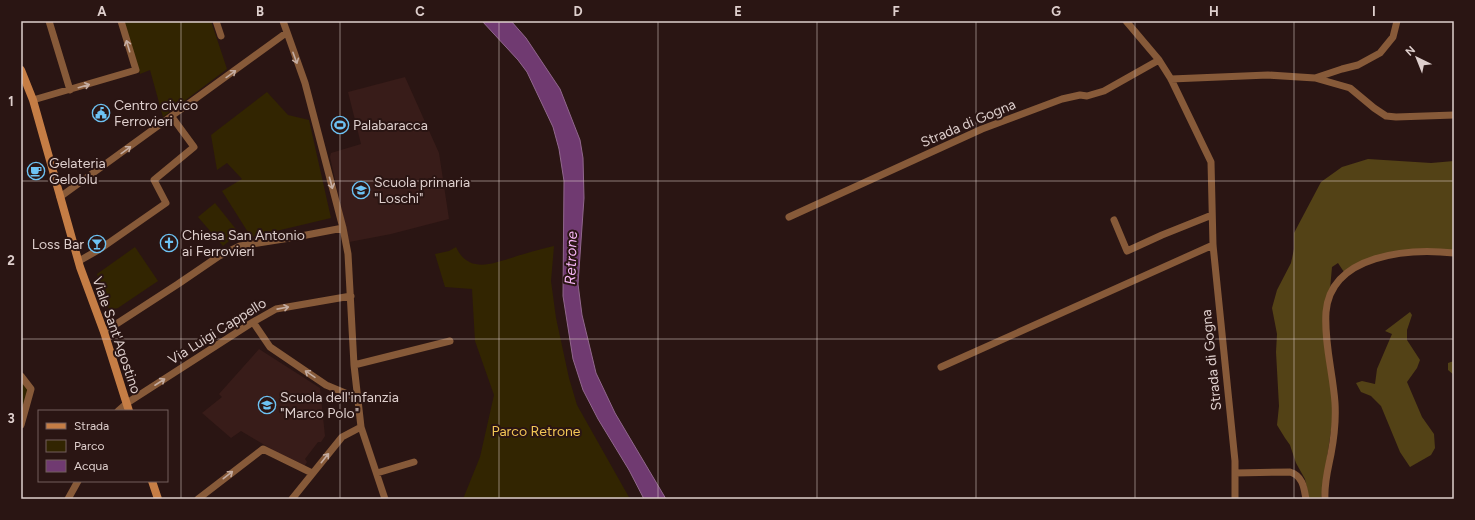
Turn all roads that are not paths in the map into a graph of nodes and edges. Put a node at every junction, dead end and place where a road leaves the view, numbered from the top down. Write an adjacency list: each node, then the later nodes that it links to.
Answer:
1 (49, 21): 13 (street)
2 (121, 21): 13 (street, one-way to 2)
3 (216, 21): 8 (street)
4 (283, 21): 7 (street)
5 (1126, 21): 9 (street, Strada di Gogna)
6 (1397, 21): 11 (street)
7 (286, 33): 16 (street, one-way to 7); 21 (street, one-way to 21)
8 (221, 36)
9 (1159, 60): 12 (street, Strada di Gogna); 19 (street, Strada di Gogna)
10 (21, 70): 14 (main road, Viale Sant'Agostino)
11 (1315, 78): 12 (street); 15 (street)
12 (1171, 79): 18 (street, Strada di Gogna)
13 (70, 90): 14 (street)
14 (33, 100): 17 (main road, Viale Sant'Agostino)
15 (1454, 115)
16 (172, 117): 17 (street, one-way to 16); 24 (street)
17 (60, 197): 24 (main road, Viale Sant'Agostino)
18 (1212, 215): 20 (street); 22 (street, Strada di Gogna)
19 (789, 217)
20 (1114, 220)
21 (343, 228): 25 (street); 27 (street)
22 (1213, 245): 30 (street); 41 (street, Strada di Gogna)
23 (1454, 253): 33 (street)
24 (80, 264): 27 (main road, Viale Sant'Agostino)
25 (351, 296): 26 (street, Via Luigi Cappello, one-way to 25); 29 (street)
26 (253, 322): 32 (street, one-way to 26); 34 (street, Via Luigi Cappello, one-way to 26)
27 (104, 332): 34 (main road, Viale Sant'Agostino)
28 (450, 341): 29 (street)
29 (354, 365): 32 (street)
30 (942, 367)
31 (21, 376): 36 (street)
32 (357, 398): 37 (street)
33 (1335, 403): 35 (street); 51 (street)
34 (128, 407)
35 (1339, 413)
36 (21, 425)
37 (361, 427): 39 (street, one-way to 37); 40 (street)
38 (414, 462): 40 (street)
39 (312, 473): 46 (street, one-way to 39); 47 (street)
40 (377, 473): 48 (street)
41 (1235, 473): 49 (street, Strada di Gogna); 50 (street)
42 (77, 482): 44 (street)
43 (152, 482): 45 (main road)
44 (68, 499)
45 (158, 499)
46 (198, 499)
47 (292, 499)
48 (385, 499)
49 (1235, 499)
50 (1306, 499)
51 (1325, 499)

